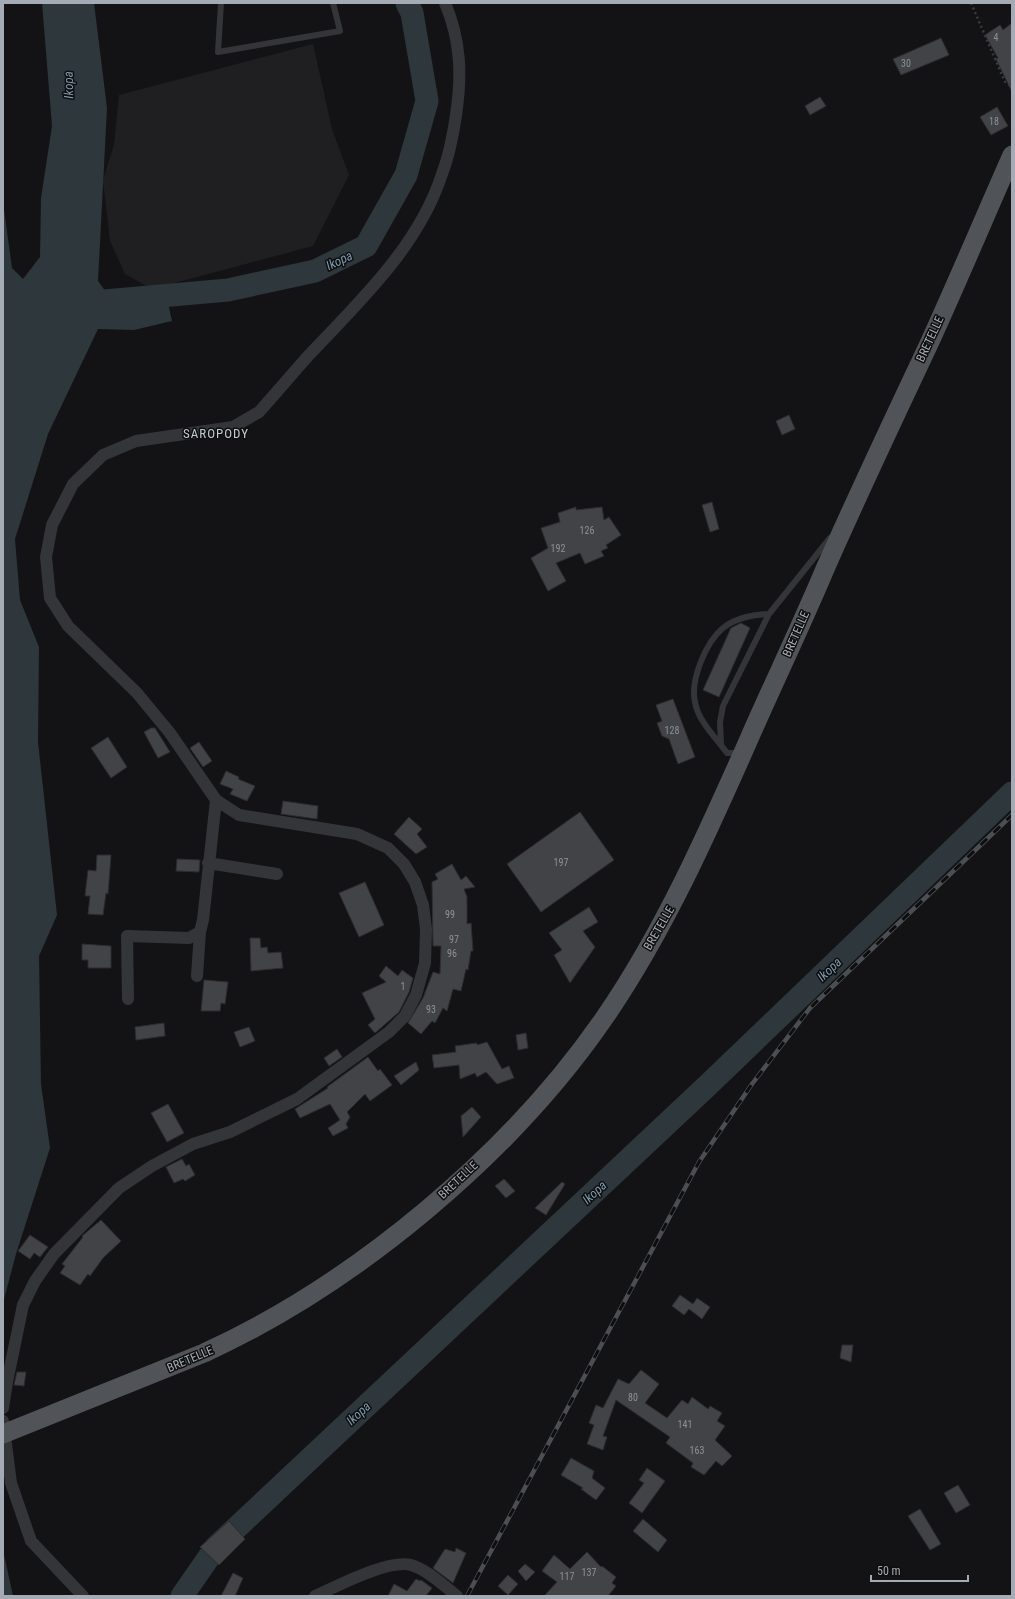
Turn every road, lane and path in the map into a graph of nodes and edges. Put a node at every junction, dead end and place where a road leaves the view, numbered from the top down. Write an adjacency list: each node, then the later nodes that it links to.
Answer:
1 (220, 3): 2 (lane)
2 (333, 3)
3 (445, 3): 11 (street)
4 (971, 3): 5 (path)
5 (1012, 87)
6 (1012, 155): 7 (main road, BRETELLE)
7 (850, 513): 8 (lane); 10 (main road, BRETELLE)
8 (769, 614): 9 (lane); 9 (lane)
9 (721, 745): 10 (lane)
10 (743, 753): 18 (main road, BRETELLE)
11 (216, 800): 12 (street); 17 (street)
12 (208, 863): 13 (street); 14 (street)
13 (277, 874)
14 (200, 932): 15 (street); 16 (street)
15 (197, 976)
16 (128, 999)
17 (3, 1408)
18 (3, 1430): 19 (street)
19 (83, 1596)
20 (315, 1596): 21 (street)
21 (457, 1596)

